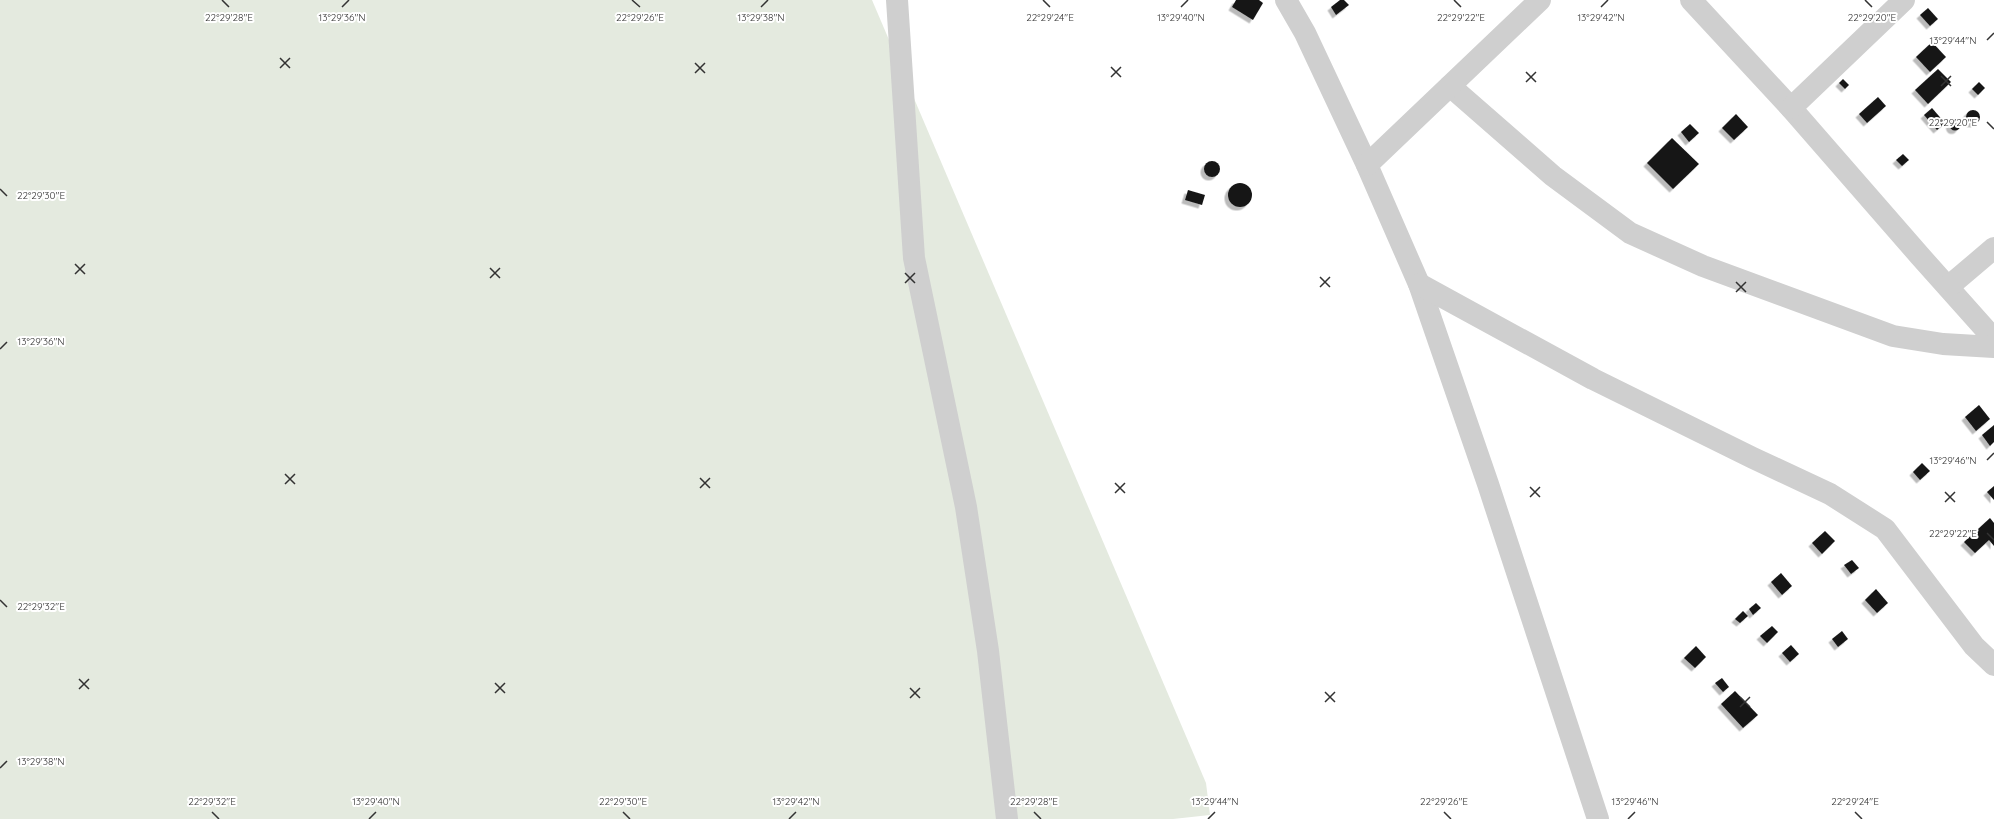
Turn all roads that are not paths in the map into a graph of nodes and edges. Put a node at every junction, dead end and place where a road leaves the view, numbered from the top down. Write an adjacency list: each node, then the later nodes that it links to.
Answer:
1 (897, 0): 15 (street)
2 (1286, 0): 8 (street)
3 (1540, 0): 6 (street)
4 (1691, 0): 7 (street)
5 (1904, 0): 7 (street)
6 (1450, 86): 8 (street); 13 (street)
7 (1791, 108): 11 (street)
8 (1367, 165): 10 (street)
9 (1994, 248): 11 (street)
10 (1419, 284): 14 (street); 16 (street)
11 (1948, 287): 12 (street)
12 (1994, 339)
13 (1994, 347)
14 (1994, 665)
15 (1007, 819)
16 (1598, 819)

